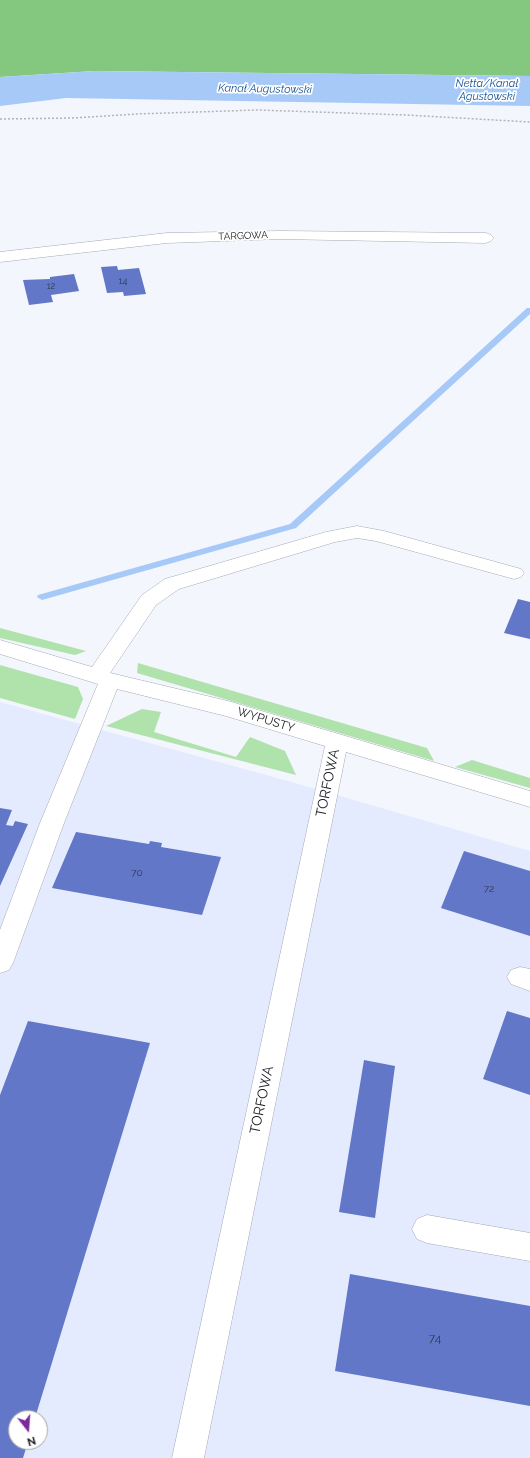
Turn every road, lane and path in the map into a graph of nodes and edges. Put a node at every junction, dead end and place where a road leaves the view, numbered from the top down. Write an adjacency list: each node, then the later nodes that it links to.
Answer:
1 (0, 119): 2 (path)
2 (530, 122)
3 (486, 238): 4 (street, TARGOWA)
4 (0, 257)
5 (514, 573): 7 (street)
6 (0, 647): 7 (street, WYPUSTY)
7 (103, 678): 8 (street, WYPUSTY); 10 (street)
8 (337, 742): 9 (street, WYPUSTY); 13 (street, TORFOWA)
9 (530, 799)
10 (0, 963)
11 (428, 1229): 12 (street)
12 (530, 1247)
13 (188, 1458)

